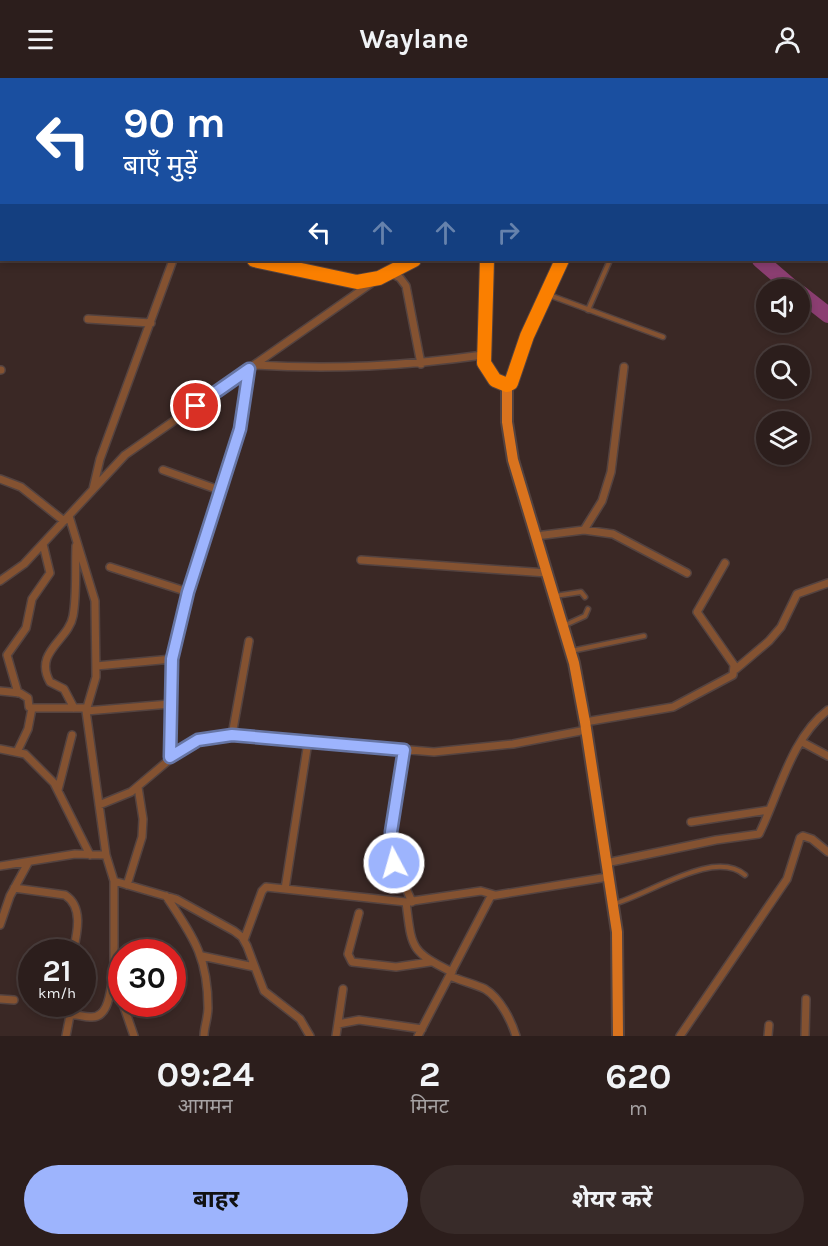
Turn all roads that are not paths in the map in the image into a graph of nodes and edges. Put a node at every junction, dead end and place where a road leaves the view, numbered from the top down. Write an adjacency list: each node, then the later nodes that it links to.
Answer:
1 (173, 261): 11 (street)
2 (258, 261): 7 (highway)
3 (412, 261): 7 (highway)
4 (487, 261): 13 (highway)
5 (562, 261): 8 (highway)
6 (610, 261): 9 (lane)
7 (385, 275): 14 (street); 15 (street)
8 (546, 294): 9 (lane); 17 (highway)
9 (588, 310): 12 (lane)
10 (88, 319): 11 (street)
11 (151, 323): 20 (street)
12 (663, 337)
13 (483, 355): 14 (street); 17 (highway)
14 (421, 364): 15 (street)
15 (251, 367): 20 (street); 21 (street)
16 (624, 367): 23 (street)
17 (507, 385): 24 (main road)
18 (163, 470): 21 (street)
19 (0, 479): 22 (street)
20 (93, 489): 22 (street)
21 (219, 490): 34 (street)
22 (67, 519): 25 (street); 26 (street)
23 (584, 530): 24 (street); 31 (street)
24 (536, 536): 30 (main road)
25 (76, 540): 43 (street); 49 (street)
26 (43, 544): 32 (street); 46 (street)
27 (361, 560): 30 (street)
28 (725, 563): 44 (street)
29 (110, 567): 34 (street)
30 (547, 573): 35 (main road)
31 (687, 573)
32 (0, 581)
33 (828, 584): 44 (street)
34 (188, 592): 42 (street)
35 (554, 596): 36 (lane); 38 (main road)
36 (585, 597)
37 (588, 609): 38 (lane)
38 (563, 627): 41 (main road)
39 (644, 636): 41 (lane)
40 (249, 641): 54 (street)
41 (571, 652): 52 (main road)
42 (172, 659): 43 (street); 47 (street)
43 (96, 666): 50 (street)
44 (736, 669): 52 (street)
45 (0, 691): 46 (street)
46 (18, 693): 48 (street)
47 (170, 704): 50 (street); 61 (street)
48 (32, 708): 49 (street); 59 (street)
49 (74, 708): 50 (street)
50 (87, 710): 64 (street)
51 (828, 710): 56 (street)
52 (585, 726): 58 (street); 71 (main road)
53 (72, 735): 63 (street)
54 (232, 735): 55 (street); 61 (street)
55 (308, 742): 58 (street); 78 (street)
56 (802, 742): 60 (street); 65 (street)
57 (0, 749): 59 (street)
58 (404, 750): 81 (street)
59 (17, 752): 63 (street)
60 (828, 756)
61 (170, 757): 62 (street)
62 (138, 787): 64 (street); 76 (street)
63 (58, 790): 68 (street)
64 (99, 805): 69 (street)
65 (769, 810): 66 (street); 71 (street)
66 (691, 822)
67 (828, 852): 109 (street)
68 (90, 855): 69 (street); 70 (street)
69 (106, 855): 75 (street)
70 (28, 863): 72 (street); 77 (street)
71 (606, 863): 74 (main road)
72 (0, 866)
73 (745, 875): 82 (lane)
74 (608, 877): 79 (street); 82 (main road)
75 (114, 881): 76 (street); 87 (street)
76 (127, 885): 80 (street)
77 (14, 888): 83 (street); 86 (street)
78 (285, 889): 81 (street); 88 (street)
79 (495, 895): 81 (street); 92 (street)
80 (166, 896): 88 (street); 89 (street)
81 (409, 902): 90 (street)
82 (612, 904): 108 (main road)
83 (2, 912): 85 (street)
84 (358, 913): 90 (street)
85 (0, 925)
86 (76, 939)
87 (114, 939)
88 (244, 940): 91 (street)
89 (202, 956): 91 (street); 104 (street)
90 (430, 962): 92 (street)
91 (254, 967): 105 (street)
92 (451, 974): 101 (street); 107 (street)
93 (343, 989): 99 (street)
94 (0, 999): 96 (street)
95 (806, 999): 111 (street)
96 (14, 1000)
97 (108, 1002): 102 (street)
98 (127, 1017): 103 (street)
99 (338, 1024): 101 (street); 106 (street)
100 (769, 1025): 110 (street)
101 (420, 1033)
102 (66, 1036)
103 (134, 1036)
104 (204, 1036)
105 (310, 1036)
106 (336, 1036)
107 (516, 1036)
108 (618, 1036)
109 (680, 1036)
110 (768, 1036)
111 (804, 1036)

